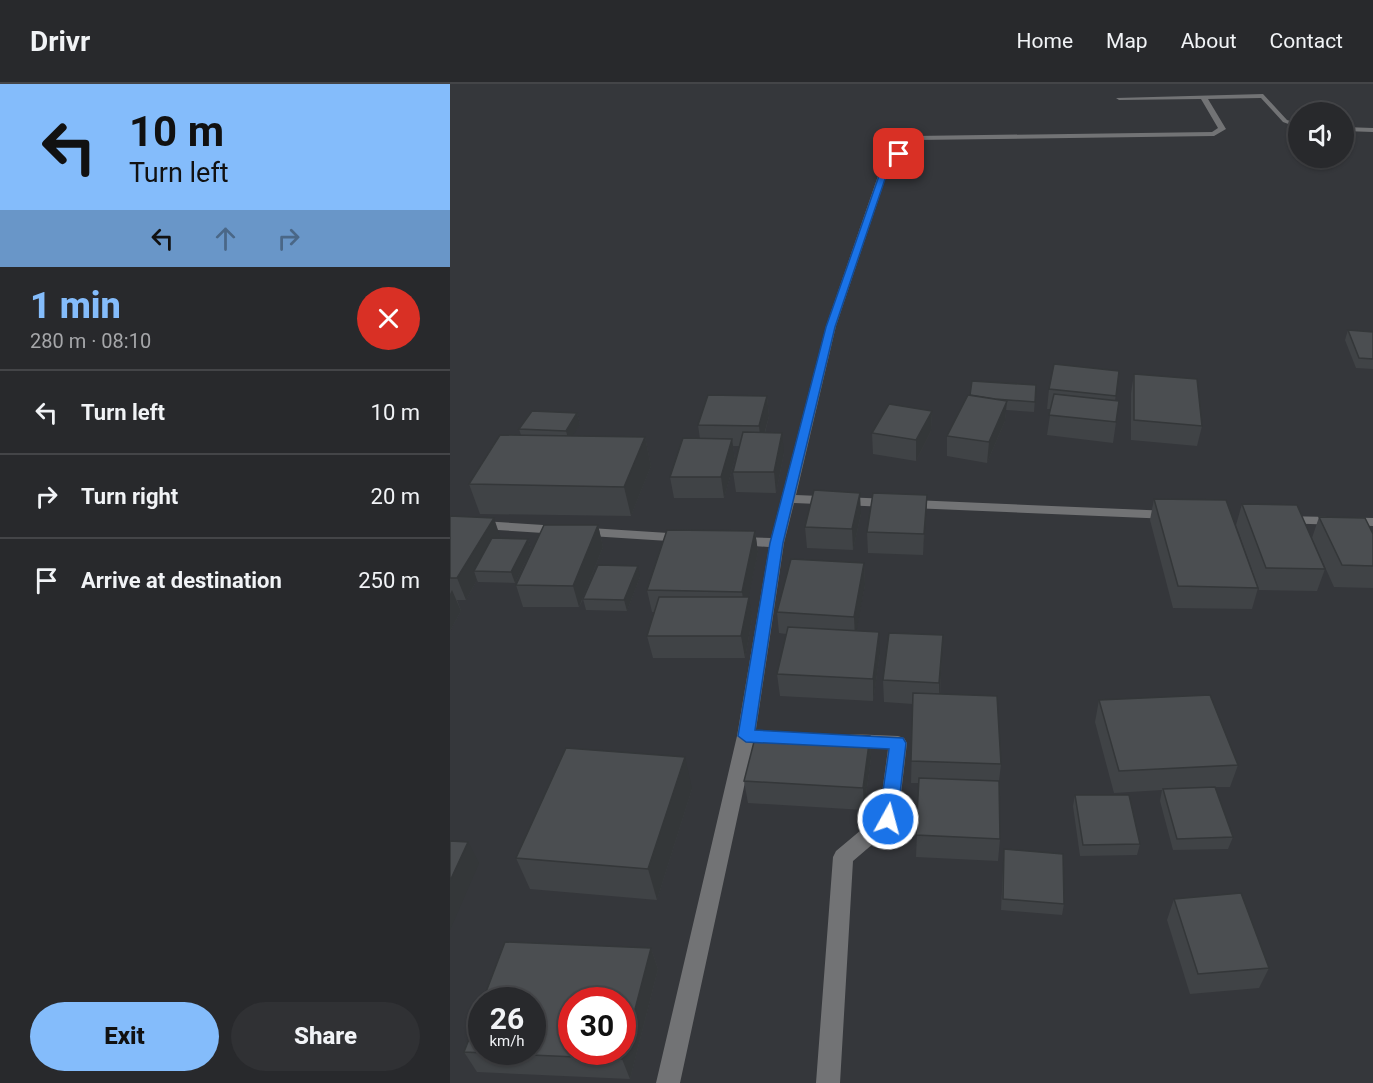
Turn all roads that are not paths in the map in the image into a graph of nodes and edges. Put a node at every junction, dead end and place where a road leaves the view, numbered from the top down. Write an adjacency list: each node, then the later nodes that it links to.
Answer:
1 (1206, 96): 2 (street); 3 (street); 6 (street)
2 (1119, 98)
3 (1288, 122)
4 (1354, 129): 5 (street)
5 (1373, 130)
6 (787, 499): 7 (street); 13 (street)
7 (1186, 516)
8 (1268, 519): 9 (street)
9 (1373, 522)
10 (450, 523): 11 (street)
11 (694, 538)
12 (718, 540): 13 (street)
13 (777, 543): 14 (street)
14 (746, 736): 15 (street); 17 (street)
15 (769, 737)
16 (828, 740): 18 (street)
17 (668, 1083)
18 (828, 1083)

